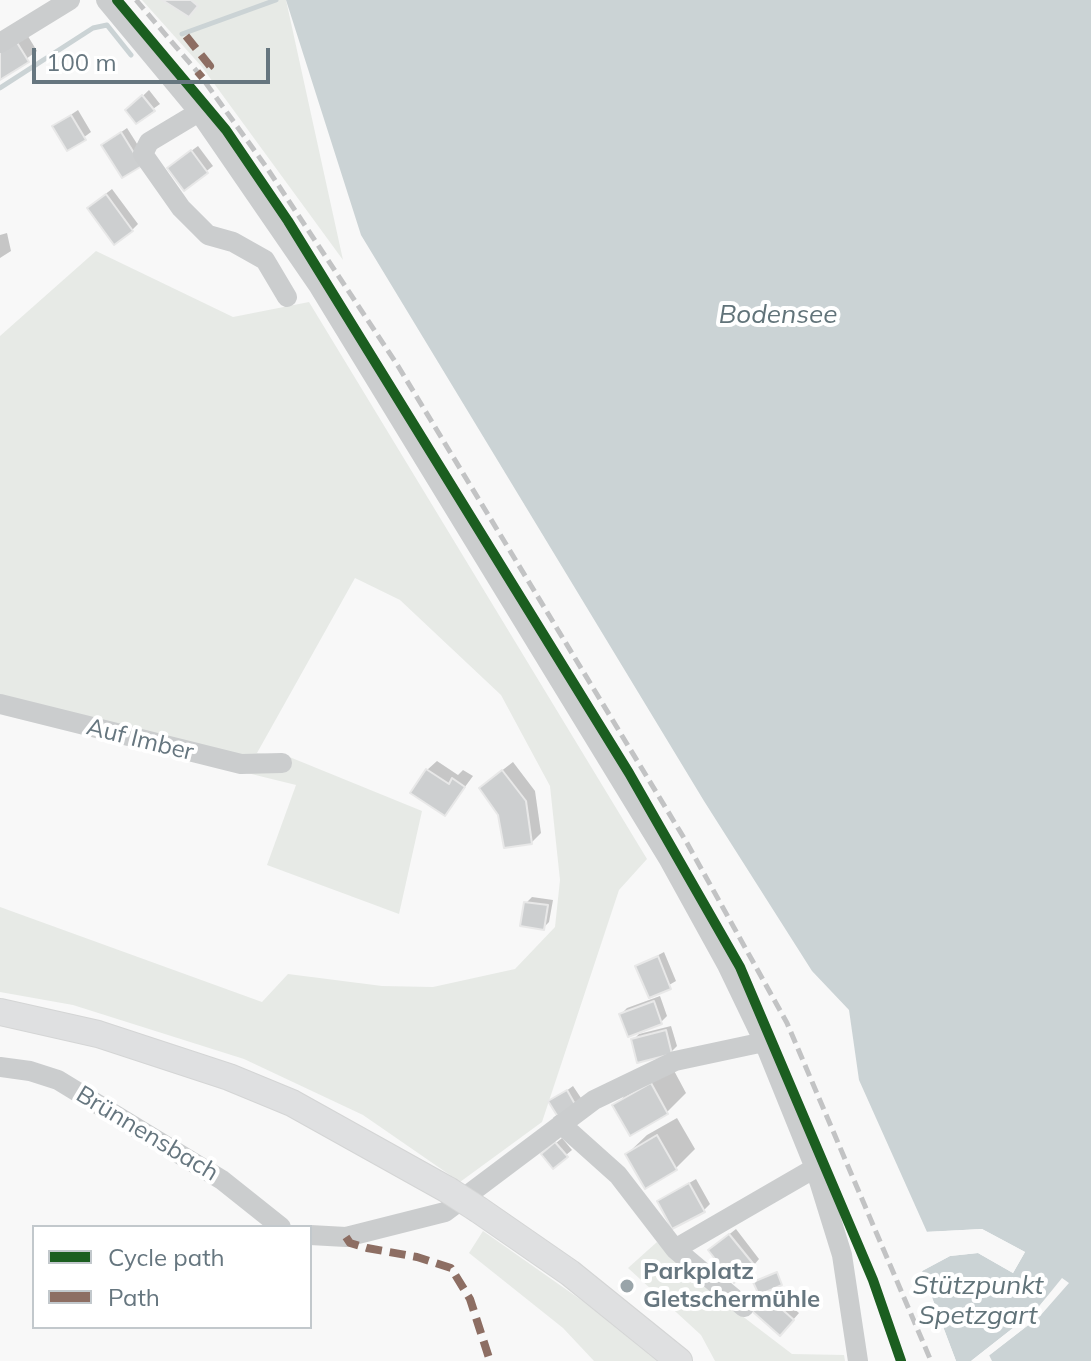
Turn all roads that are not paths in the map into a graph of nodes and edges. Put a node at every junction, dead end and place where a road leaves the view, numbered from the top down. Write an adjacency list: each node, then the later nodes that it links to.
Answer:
1 (70, 0): 3 (street)
2 (106, 0): 4 (street)
3 (0, 43)
4 (199, 112): 5 (street); 9 (street)
5 (287, 297)
6 (0, 704): 7 (street, Auf Imber)
7 (282, 763)
8 (0, 1012): 18 (main road, bridge)
9 (764, 1042): 11 (street); 12 (street)
10 (0, 1067): 13 (street, Brünnensbach)
11 (561, 1124): 14 (street); 15 (street)
12 (815, 1168): 15 (street); 17 (street)
13 (278, 1225)
14 (312, 1235)
15 (675, 1249): 16 (street)
16 (744, 1307)
17 (860, 1359)
18 (679, 1361)

